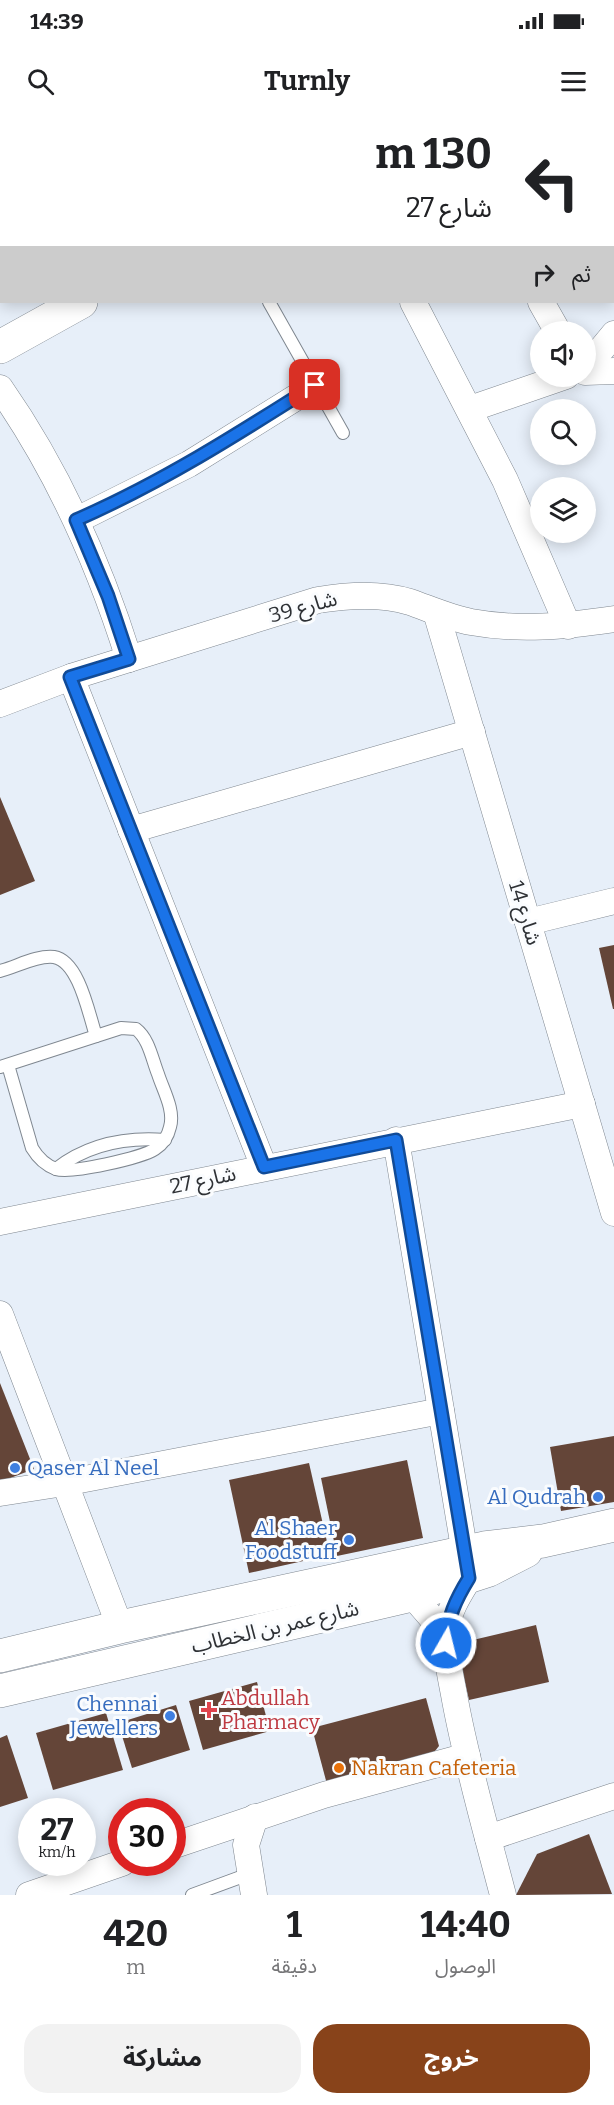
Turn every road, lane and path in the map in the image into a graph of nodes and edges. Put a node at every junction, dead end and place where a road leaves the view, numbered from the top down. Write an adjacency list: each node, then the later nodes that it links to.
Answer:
1 (79, 303): 7 (street)
2 (270, 303): 11 (lane)
3 (414, 303): 14 (street)
4 (542, 303): 5 (street)
5 (552, 321)
6 (614, 334): 8 (street)
7 (0, 347)
8 (596, 357)
9 (596, 371): 10 (street)
10 (614, 371)
11 (315, 385): 15 (lane); 16 (street)
12 (534, 387): 14 (street)
13 (0, 388): 16 (street)
14 (470, 409): 19 (street)
15 (343, 433)
16 (76, 520): 20 (street)
17 (436, 612): 19 (street, شارع 39); 20 (street, شارع 39); 23 (street, شارع 14)
18 (614, 619): 19 (street, شارع 39)
19 (568, 626)
20 (129, 659): 21 (street, شارع 39)
21 (70, 677): 22 (street, شارع 39); 24 (street)
22 (0, 704)
23 (472, 732): 24 (street); 26 (street, شارع 14)
24 (131, 830): 32 (street)
25 (614, 901): 26 (street)
26 (528, 922): 30 (street, شارع 14)
27 (0, 971): 28 (lane)
28 (96, 1036): 29 (lane); 29 (lane)
29 (4, 1066)
30 (582, 1104): 31 (street, شارع 27); 33 (street, شارع 14)
31 (396, 1140): 32 (street, شارع 27); 36 (street)
32 (264, 1167): 34 (street, شارع 27)
33 (614, 1213)
34 (0, 1222)
35 (0, 1314): 37 (street)
36 (441, 1411): 37 (street); 40 (street)
37 (64, 1483): 38 (street); 44 (street)
38 (0, 1493)
39 (614, 1525): 40 (street, شارع عمر بن الخطاب)
40 (467, 1565): 41 (street, شارع عمر بن الخطاب); 42 (street, شارع عمر بن الخطاب); 45 (street)
41 (298, 1588): 43 (street); 44 (street, شارع عمر بن الخطاب)
42 (412, 1595): 43 (street, شارع عمر بن الخطاب); 45 (street)
43 (303, 1620): 47 (street, شارع عمر بن الخطاب)
44 (120, 1627): 46 (street, شارع عمر بن الخطاب)
45 (446, 1643): 48 (street)
46 (0, 1656)
47 (0, 1691)
48 (467, 1756): 50 (street); 51 (street)
49 (614, 1796): 51 (street)
50 (255, 1817): 52 (street); 54 (street)
51 (488, 1838): 57 (street)
52 (186, 1841)
53 (108, 1868): 55 (street)
54 (252, 1885): 56 (lane)
55 (29, 1895)
56 (192, 1895)
57 (503, 1895)

